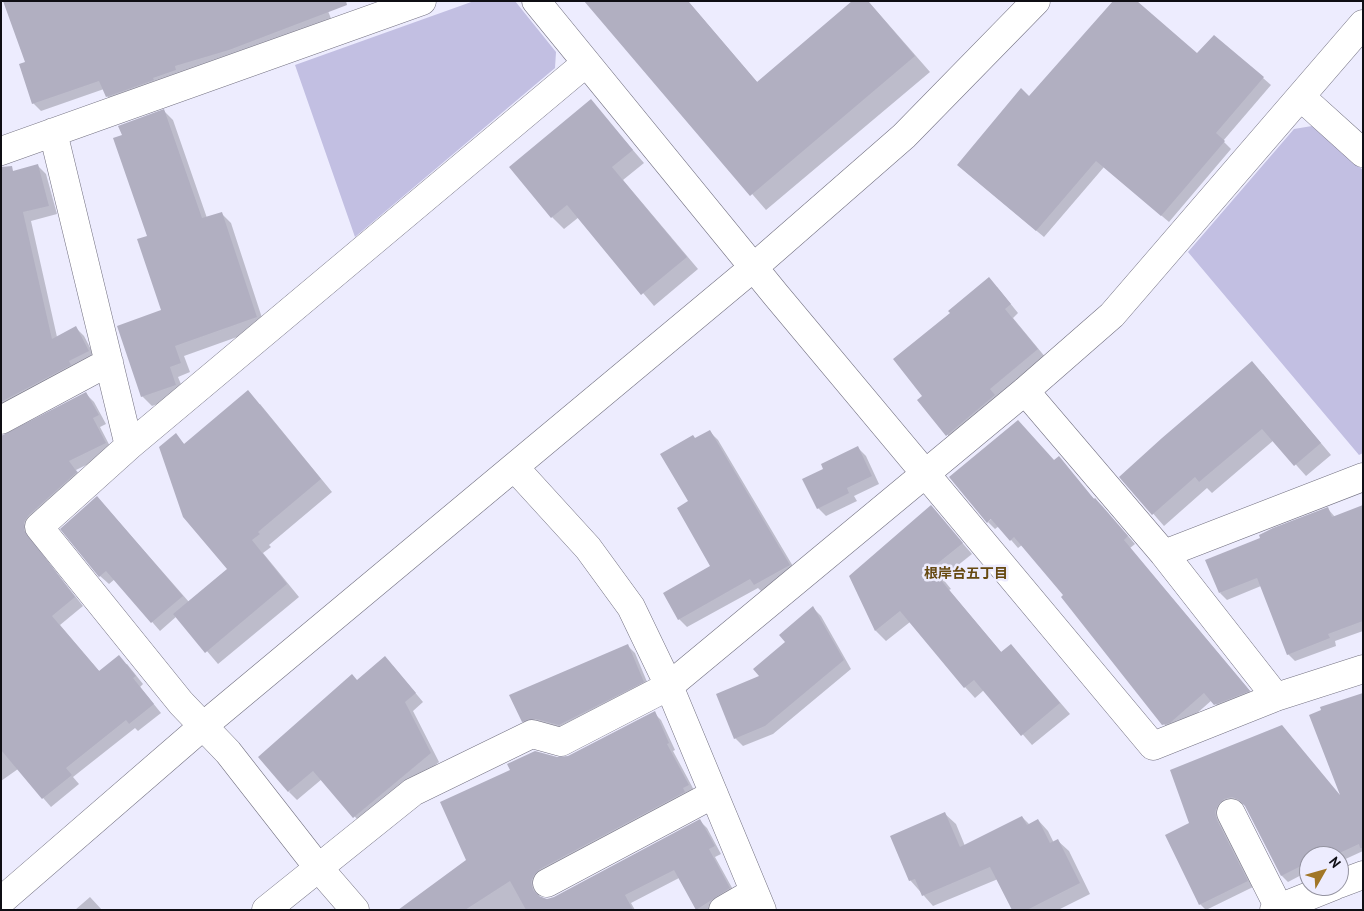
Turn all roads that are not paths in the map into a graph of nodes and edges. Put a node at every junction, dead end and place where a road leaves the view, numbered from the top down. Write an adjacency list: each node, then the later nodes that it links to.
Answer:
1 (422, 1): 7 (street)
2 (536, 1): 5 (street)
3 (1036, 1): 10 (street)
4 (1363, 24): 6 (street)
5 (586, 63): 10 (street); 14 (street)
6 (1301, 98): 9 (street); 12 (street)
7 (53, 132): 8 (street); 11 (street)
8 (1, 151)
9 (1363, 153)
10 (754, 267): 15 (street); 16 (street)
11 (109, 362): 13 (street); 14 (street)
12 (1025, 391): 16 (street); 18 (street)
13 (1, 420)
14 (129, 446): 22 (street)
15 (515, 468): 20 (street); 22 (street)
16 (926, 472): 20 (street); 21 (street)
17 (1363, 477): 18 (street)
18 (1164, 554): 21 (street)
19 (1363, 669): 21 (street)
20 (669, 686): 23 (street); 25 (street)
21 (1276, 697)
22 (202, 727): 25 (street); 30 (street)
23 (714, 794): 28 (street); 31 (street)
24 (1230, 813): 32 (street)
25 (317, 866): 33 (street); 34 (street)
26 (1363, 875): 27 (street)
27 (1349, 880)
28 (548, 883)
29 (1309, 896): 32 (street)
30 (1, 901)
31 (758, 901): 35 (street)
32 (1277, 909)
33 (266, 910)
34 (355, 910)
35 (723, 910)

